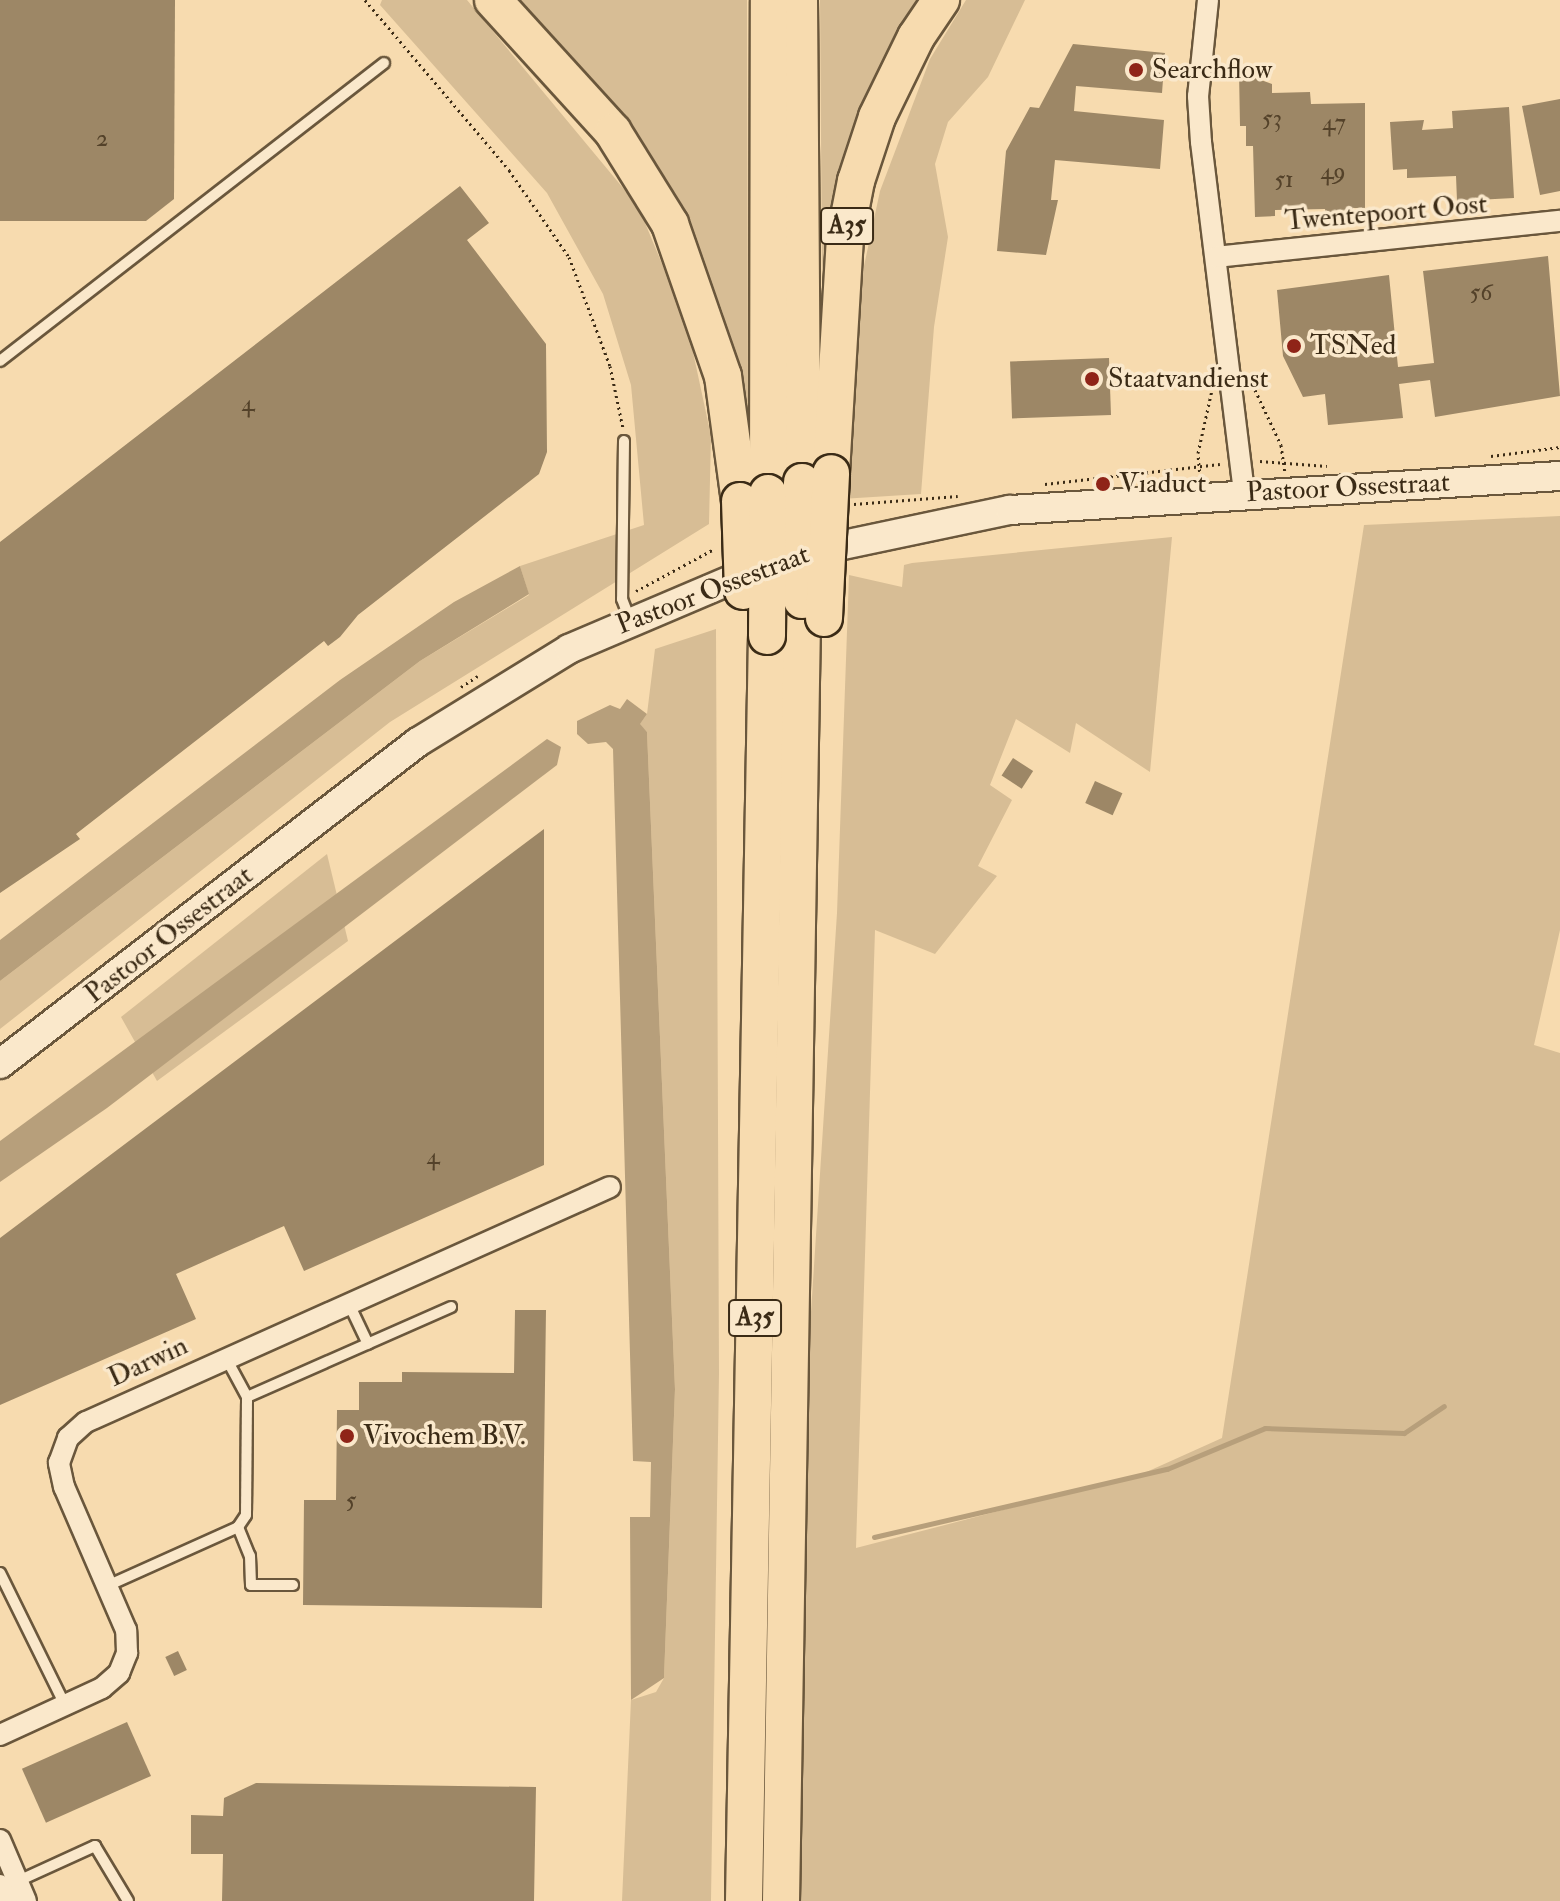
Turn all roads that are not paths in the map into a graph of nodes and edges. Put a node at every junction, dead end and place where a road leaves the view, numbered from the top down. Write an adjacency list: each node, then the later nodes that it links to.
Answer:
1 (493, 0): 14 (highway, A35)
2 (769, 0): 14 (highway, A35)
3 (799, 0): 12 (highway, A35)
4 (941, 0): 12 (highway, A35)
5 (1208, 0): 8 (street)
6 (384, 63): 9 (lane)
7 (1560, 221): 8 (street, Twentepoort Oost)
8 (1216, 257): 13 (street)
9 (0, 361)
10 (624, 441): 15 (lane)
11 (1560, 476): 13 (main road, Pastoor Ossestraat)
12 (817, 477): 34 (highway, A35, bridge)
13 (1244, 494): 15 (main road, Pastoor Ossestraat)
14 (754, 497): 33 (highway, A35, bridge)
15 (630, 620): 16 (main road, Pastoor Ossestraat)
16 (0, 1064)
17 (610, 1187): 18 (street, Darwin)
18 (348, 1302): 20 (lane); 21 (street, Darwin)
19 (451, 1307): 20 (lane)
20 (368, 1344): 22 (lane)
21 (226, 1358): 22 (lane); 26 (street, Darwin)
22 (247, 1397): 23 (lane)
23 (238, 1527): 25 (lane); 26 (lane)
24 (0, 1573): 27 (lane)
25 (293, 1585)
26 (107, 1586): 27 (street, Darwin)
27 (65, 1705): 28 (street, Darwin)
28 (0, 1735)
29 (0, 1840): 30 (street)
30 (6, 1889): 31 (street); 32 (lane)
31 (26, 1901)
32 (128, 1901)
33 (744, 1901)
34 (781, 1901)

